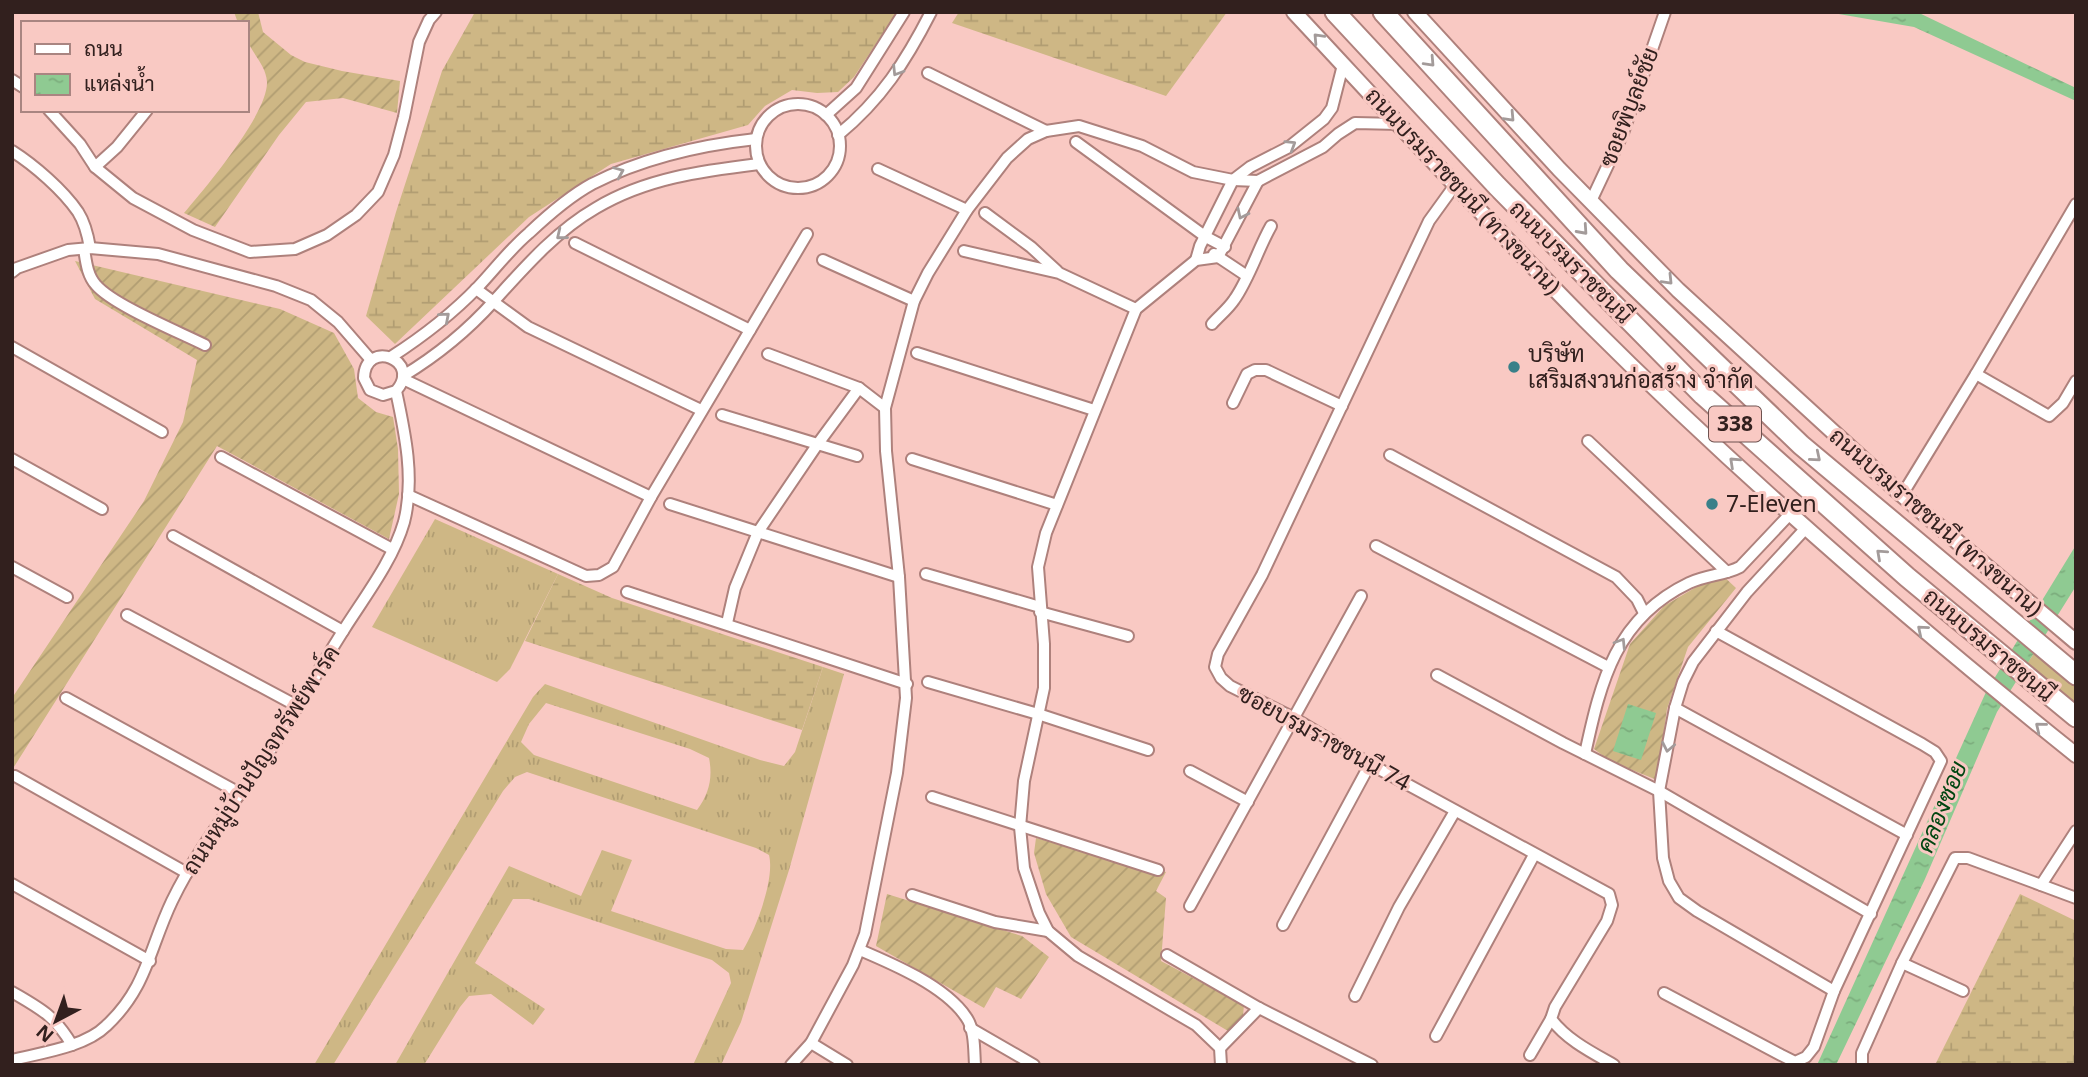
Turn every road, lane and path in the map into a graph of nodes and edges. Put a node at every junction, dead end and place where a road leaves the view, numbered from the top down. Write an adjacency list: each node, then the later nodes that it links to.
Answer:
1 (436, 12): 23 (street)
2 (904, 12): 13 (street)
3 (931, 12): 17 (street, one-way to 17)
4 (1294, 12): 9 (main road, ถนนบรมราชชนนี (ทางขนาน) / 338, one-way to 4)
5 (1335, 12): 116 (highway, ถนนบรมราชชนนี / 338, one-way to 5)
6 (1383, 12): 108 (highway, ถนนบรมราชชนนี / 338, one-way to 108)
7 (1665, 12): 28 (street, ซอยพิบูลย์ชัย)
8 (1417, 14): 28 (main road, ถนนบรมราชชนนี (ทางขนาน) / 338, one-way to 28)
9 (1343, 65): 14 (main road, ถนนบรมราชชนนี (ทางขนาน) / 338); 16 (street)
10 (928, 73): 15 (street)
11 (51, 112): 23 (street)
12 (145, 112): 23 (street)
13 (825, 115): 17 (street); 18 (street)
14 (1399, 124): 20 (street); 27 (main road, ถนนบรมราชชนนี (ทางขนาน) / 338)
15 (1046, 131): 25 (street); 30 (street)
16 (1310, 132): 20 (street); 25 (street, one-way to 16)
17 (838, 135): 22 (street)
18 (756, 139): 22 (street); 43 (street, one-way to 18)
19 (1076, 142): 34 (street)
20 (1323, 147): 26 (street)
21 (12, 151): 36 (street)
22 (759, 163): 46 (street, one-way to 46)
23 (95, 167)
24 (878, 169): 30 (street)
25 (1233, 180): 26 (street); 34 (street)
26 (1258, 181): 38 (street, one-way to 38)
27 (1455, 185): 64 (street, ซอยบรมราชชนนี 74); 83 (main road, ถนนบรมราชชนนี (ทางขนาน) / 338, one-way to 27)
28 (1591, 201): 78 (main road, ถนนบรมราชชนนี (ทางขนาน) / 338, one-way to 78)
29 (2076, 204): 58 (street)
30 (967, 211): 48 (street)
31 (985, 213): 42 (street)
32 (1271, 226): 44 (street)
33 (807, 234): 51 (street)
34 (1203, 242): 38 (street); 40 (street)
35 (575, 243): 51 (street)
36 (87, 249): 41 (street); 52 (street); 57 (street)
37 (964, 251): 42 (street)
38 (1222, 252): 40 (street); 44 (street)
39 (823, 260): 48 (street)
40 (1196, 260): 49 (street)
41 (14, 268)
42 (1059, 273): 49 (street)
43 (488, 276): 45 (street); 46 (street)
44 (1247, 276): 50 (street)
45 (476, 289): 47 (street); 56 (street, one-way to 45)
46 (503, 290): 47 (street)
47 (493, 302): 59 (street); 66 (street)
48 (914, 302): 65 (street)
49 (1136, 309): 67 (street)
50 (1212, 324)
51 (750, 330): 66 (street)
52 (205, 345)
53 (12, 347): 69 (street)
54 (917, 353): 67 (street)
55 (768, 354): 61 (street)
56 (391, 357): 57 (street); 59 (street)
57 (371, 360): 62 (street)
58 (1976, 374): 60 (street); 78 (street)
59 (403, 378): 62 (street); 79 (street)
60 (2076, 381)
61 (859, 388): 65 (street); 71 (street)
62 (396, 391): 77 (street, ถนนหมู่บ้านปัญจทรัพย์พาร์ค)
63 (1233, 403): 64 (street)
64 (1342, 406): 115 (street, ซอยบรมราชชนนี 74)
65 (885, 408): 93 (street)
66 (701, 410): 79 (street)
67 (1094, 410): 81 (street)
68 (722, 415): 71 (street)
69 (162, 432)
70 (1588, 441): 91 (street)
71 (817, 445): 73 (street); 85 (street)
72 (1390, 455): 99 (street)
73 (857, 456)
74 (221, 457): 88 (street)
75 (12, 459): 82 (street)
76 (912, 459): 81 (street)
77 (408, 495): 79 (street); 88 (street, ถนนหมู่บ้านปัญจทรัพย์พาร์ค)
78 (1902, 495): 105 (main road, ถนนบรมราชชนนี (ทางขนาน) / 338)
79 (651, 497)
80 (670, 504): 85 (street)
81 (1057, 505): 98 (street)
82 (102, 509)
83 (1790, 514): 84 (main road, ถนนบรมราชชนนี (ทางขนาน) / 338); 90 (street)
84 (1806, 528): 94 (street); 119 (main road, ถนนบรมราชชนนี (ทางขนาน) / 338, one-way to 84)
85 (758, 532): 93 (street); 101 (street)
86 (173, 536): 102 (street)
87 (1376, 546): 106 (street)
88 (392, 549): 102 (street, ถนนหมู่บ้านปัญจทรัพย์พาร์ค)
89 (12, 567): 97 (street)
90 (1741, 567): 91 (street); 94 (street)
91 (1727, 572): 99 (street)
92 (926, 574): 98 (street)
93 (899, 577): 110 (street)
94 (1757, 583): 103 (street)
95 (628, 592): 101 (street)
96 (1361, 596): 115 (street)
97 (67, 597)
98 (1040, 609): 104 (street); 114 (street)
99 (1644, 612): 106 (street, one-way to 99)
100 (127, 615): 112 (street)
101 (727, 623): 110 (street)
102 (343, 631): 112 (street, ถนนหมู่บ้านปัญจทรัพย์พาร์ค)
103 (1716, 631): 113 (street); 130 (street)
104 (1128, 636)
105 (2076, 642)
106 (1608, 667): 118 (street)
107 (1437, 675): 118 (street)
108 (2076, 676)
109 (928, 682): 114 (street)
110 (907, 684): 142 (street)
111 (66, 698): 124 (street)
112 (299, 707): 124 (street, ถนนหมู่บ้านปัญจทรัพย์พาร์ค)
113 (1675, 708): 123 (street, one-way to 123); 130 (street)
114 (1038, 714): 117 (street); 128 (street)
115 (1292, 717): 120 (street, ซอยบรมราชชนนี 74); 126 (street)
116 (2076, 718)
117 (1148, 750)
118 (1585, 754): 123 (street)
119 (2076, 755)
120 (1370, 764): 127 (street, ซอยบรมราชชนนี 74); 140 (street)
121 (1190, 771): 126 (street)
122 (15, 776): 133 (street)
123 (1659, 791): 139 (street); 146 (street)
124 (241, 794): 133 (street, ถนนหมู่บ้านปัญจทรัพย์พาร์ค)
125 (932, 797): 128 (street)
126 (1248, 802): 138 (street)
127 (1455, 811): 131 (street, ซอยบรมราชชนนี 74); 150 (street)
128 (1020, 827): 132 (street); 141 (street)
129 (2076, 831): 135 (street)
130 (1907, 835): 139 (street)
131 (1534, 855): 152 (street, ซอยบรมราชชนนี 74); 154 (street)
132 (1158, 870)
133 (187, 873): 144 (street, ถนนหมู่บ้านปัญจทรัพย์พาร์ค)
134 (12, 884): 144 (street)
135 (2041, 886): 137 (street); 145 (street)
136 (912, 895): 141 (street)
137 (2076, 898)
138 (1190, 906)
139 (1871, 914): 146 (street)
140 (1283, 925)
141 (1048, 932): 157 (street)
142 (859, 950): 153 (street); 155 (street)
143 (1167, 955): 151 (street)
144 (150, 961): 156 (street, ถนนหมู่บ้านปัญจทรัพย์พาร์ค)
145 (1902, 962): 147 (street); 167 (street)
146 (1835, 990): 149 (street)
147 (1963, 991)
148 (12, 992): 156 (street)
149 (1664, 993)
150 (1355, 996)
151 (1259, 1009): 157 (street); 165 (street)
152 (1551, 1019): 158 (street, ซอยบรมราชชนนี 74); 166 (street)
153 (970, 1028): 162 (street); 163 (street)
154 (1436, 1036)
155 (811, 1044): 160 (street); 161 (street)
156 (72, 1045): 159 (street, ถนนหมู่บ้านปัญจทรัพย์พาร์ค)
157 (1220, 1048): 164 (street)
158 (1530, 1055)
159 (12, 1060)
160 (791, 1065)
161 (847, 1065)
162 (975, 1065)
163 (1034, 1065)
164 (1221, 1065)
165 (1371, 1065)
166 (1614, 1065)
167 (1862, 1065)

